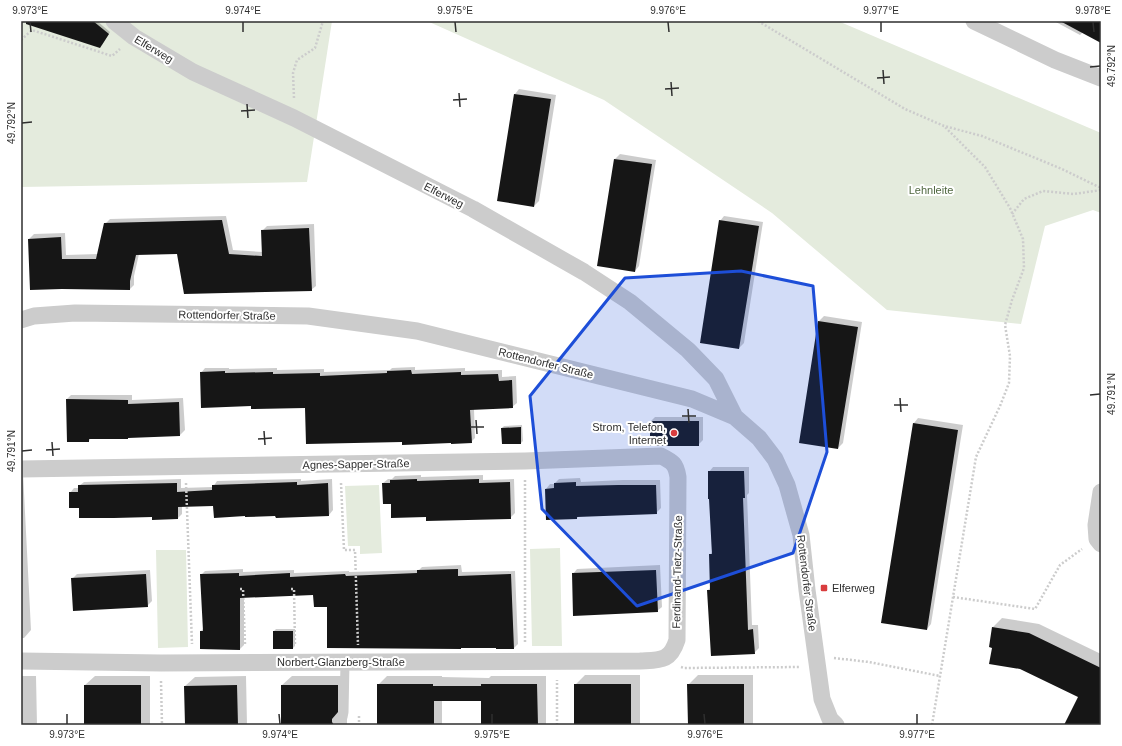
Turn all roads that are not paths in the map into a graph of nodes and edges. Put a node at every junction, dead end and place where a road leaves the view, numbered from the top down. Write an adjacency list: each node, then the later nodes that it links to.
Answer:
1 (114, 21): 5 (street, Elferweg)
2 (974, 21): 3 (street)
3 (1101, 78)
4 (21, 320): 5 (street, Rottendorfer Straße)
5 (735, 417): 14 (street, Rottendorfer Straße)
6 (21, 469): 7 (street, Agnes-Sapper-Straße)
7 (678, 477): 10 (street, Ferdinand-Tietz-Straße)
8 (1101, 492): 9 (street)
9 (1099, 541)
10 (660, 660): 12 (street, Norbert-Glanzberg-Straße)
11 (21, 661): 12 (street, Norbert-Glanzberg-Straße)
12 (352, 662): 13 (lane)
13 (338, 721)
14 (836, 725)

